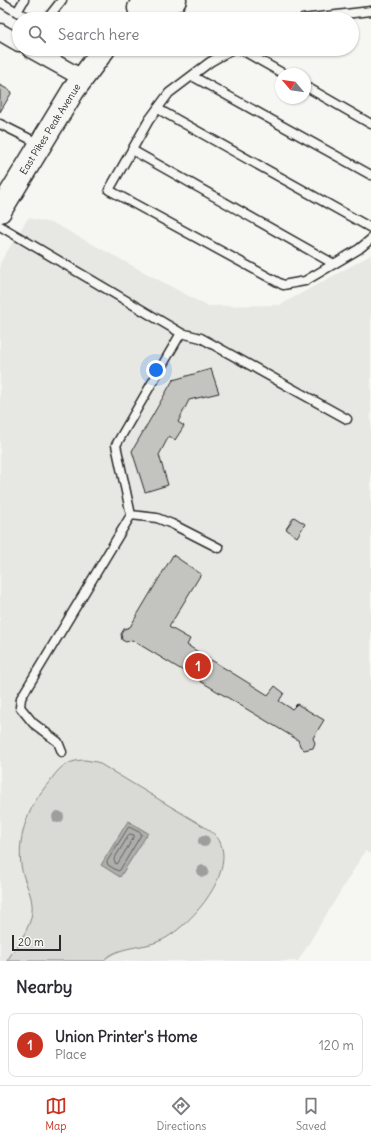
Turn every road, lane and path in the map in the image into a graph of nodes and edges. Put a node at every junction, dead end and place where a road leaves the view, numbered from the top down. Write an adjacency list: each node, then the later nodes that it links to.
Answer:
1 (24, 0): 7 (lane)
2 (62, 0): 8 (lane)
3 (175, 0): 5 (main road)
4 (0, 2): 7 (lane)
5 (139, 9)
6 (371, 11): 9 (lane)
7 (17, 12)
8 (53, 12)
9 (359, 12)
10 (0, 32): 11 (street)
11 (12, 39)
12 (43, 56): 18 (street)
13 (99, 56): 18 (main road, East Pikes Peak Avenue)
14 (221, 56): 17 (lane)
15 (252, 56): 16 (lane)
16 (275, 69)
17 (192, 76): 20 (lane); 25 (lane)
18 (82, 78): 23 (main road, East Pikes Peak Avenue)
19 (311, 89): 22 (lane)
20 (158, 109): 24 (lane); 28 (lane)
21 (0, 124): 23 (lane)
22 (371, 124)
23 (40, 144): 26 (main road, East Pikes Peak Avenue)
24 (132, 150): 30 (lane); 30 (lane)
25 (371, 175)
26 (0, 211)
27 (0, 226): 31 (lane)
28 (371, 228)
29 (371, 239): 30 (lane)
30 (334, 264)
31 (181, 333): 32 (lane); 33 (lane)
32 (347, 419)
33 (131, 515): 34 (lane); 35 (lane)
34 (219, 548)
35 (62, 752)

